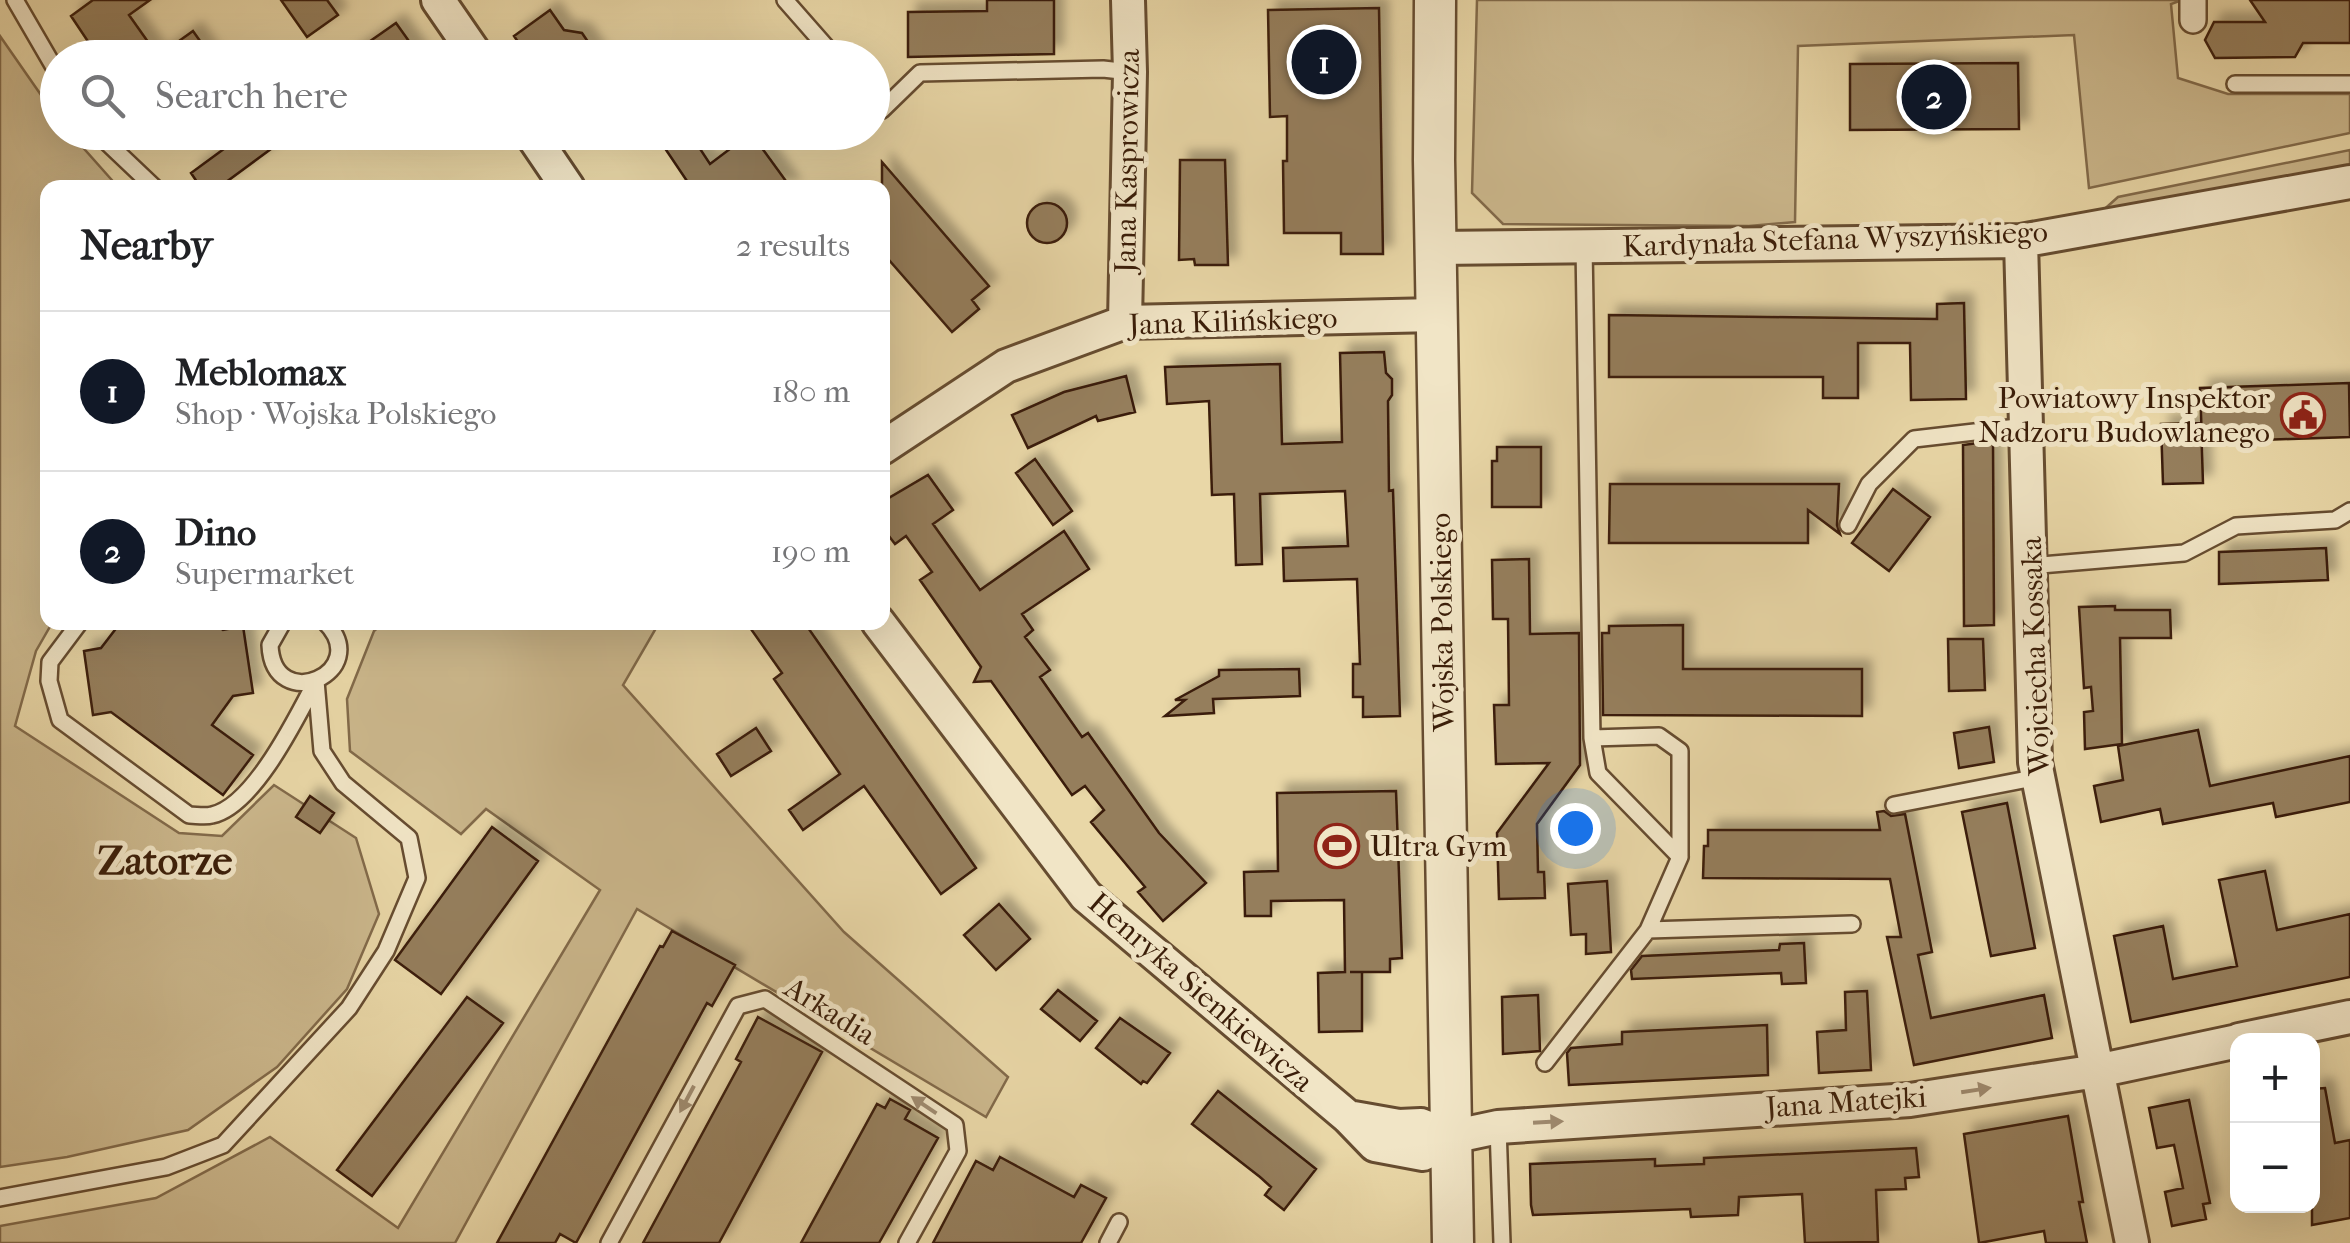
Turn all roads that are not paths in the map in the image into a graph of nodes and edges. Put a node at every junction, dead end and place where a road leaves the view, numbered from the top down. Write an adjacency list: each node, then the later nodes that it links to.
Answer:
1 (14, 0): 8 (lane)
2 (438, 0): 6 (street)
3 (785, 0): 7 (lane)
4 (1128, 0): 9 (street, Jana Kasprowicza)
5 (1436, 0): 20 (street, Wojska Polskiego)
6 (466, 40)
7 (820, 40)
8 (40, 44)
9 (1130, 72): 12 (lane); 22 (street, Jana Kasprowicza)
10 (2235, 84): 11 (lane)
11 (2350, 84)
12 (890, 102)
13 (115, 150): 15 (lane)
14 (542, 150): 16 (street)
15 (146, 180)
16 (563, 180)
17 (2350, 182): 18 (street, Kardynała Stefana Wyszyńskiego)
18 (2021, 241): 19 (street, Kardynała Stefana Wyszyńskiego); 23 (street, Wojciecha Kossaka)
19 (1584, 246): 20 (street, Kardynała Stefana Wyszyńskiego); 33 (lane)
20 (1436, 248): 21 (street, Wojska Polskiego)
21 (1436, 314): 22 (street, Jana Kilińskiego); 45 (street, Wojska Polskiego)
22 (1125, 322): 24 (street, Jana Kilińskiego)
23 (2026, 426): 26 (lane); 27 (street, Wojciecha Kossaka)
24 (890, 443)
25 (2350, 510): 27 (lane)
26 (1848, 526)
27 (2030, 566): 34 (street, Wojciecha Kossaka)
28 (74, 630): 32 (lane)
29 (278, 630): 32 (lane)
30 (336, 630): 32 (lane)
31 (884, 630): 45 (street, Henryka Sienkiewicza)
32 (316, 681): 46 (lane)
33 (1592, 738): 36 (lane); 36 (lane)
34 (2038, 777): 35 (lane); 43 (street, Wojciecha Kossaka)
35 (1894, 805)
36 (1680, 857): 38 (lane)
37 (1852, 924): 38 (lane)
38 (1648, 930): 42 (lane)
39 (2350, 1017): 40 (street, Jana Matejki)
40 (2275, 1033)
41 (2230, 1043): 43 (street, Jana Matejki)
42 (1545, 1063)
43 (2096, 1070): 44 (street, Jana Matejki, one-way to 43); 53 (street, Wojciecha Kossaka)
44 (1498, 1126): 45 (street, Jana Matejki); 52 (lane)
45 (1452, 1137): 51 (street, Wojska Polskiego)
46 (0, 1198)
47 (1120, 1222): 50 (lane)
48 (610, 1243): 49 (lane, Arkadia, one-way to 48)
49 (907, 1243)
50 (1108, 1243)
51 (1453, 1243)
52 (1502, 1243)
53 (2132, 1243)

